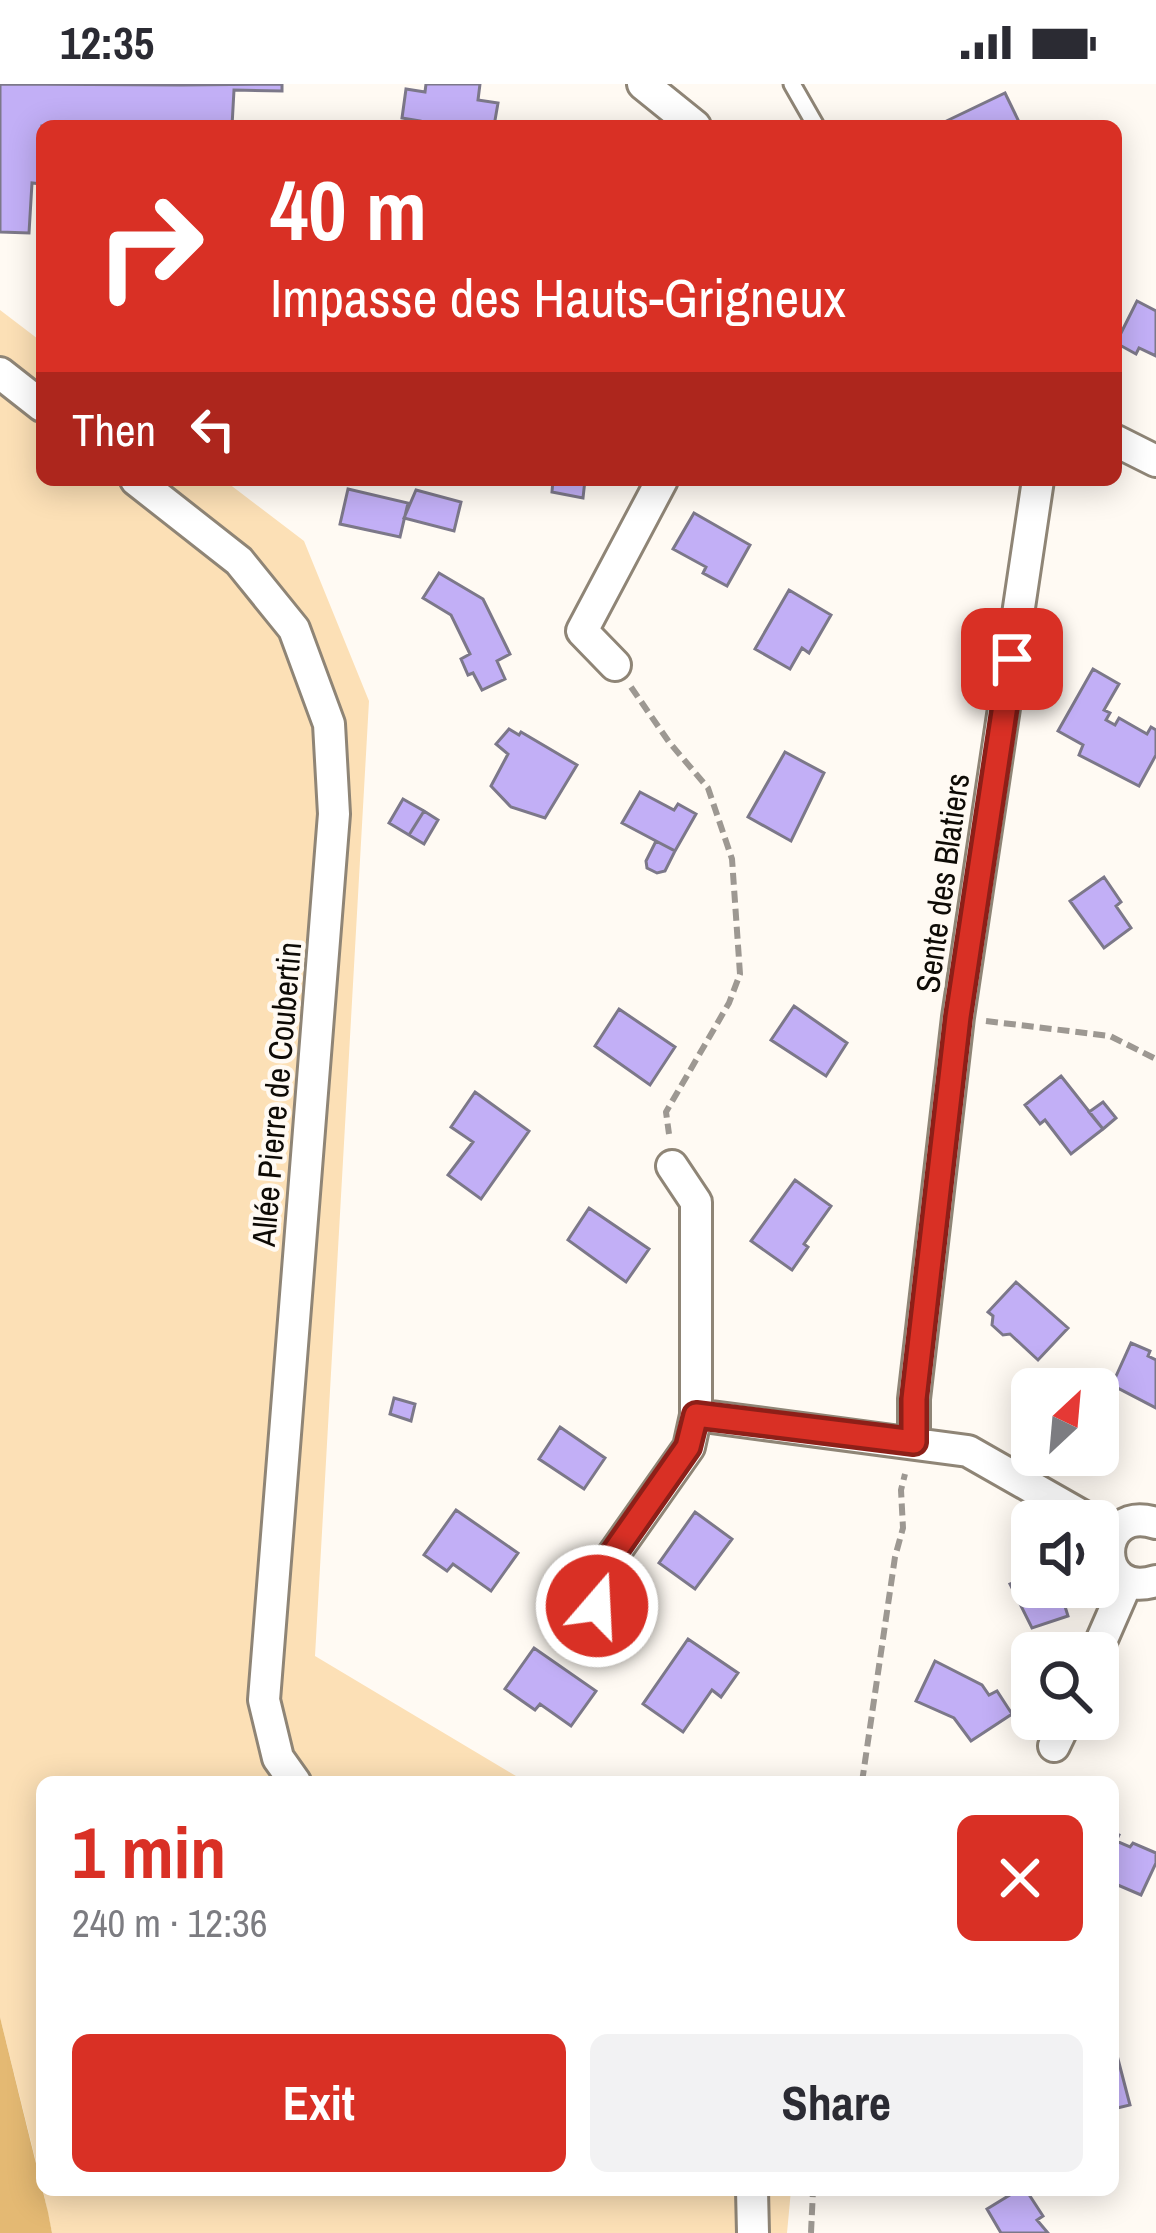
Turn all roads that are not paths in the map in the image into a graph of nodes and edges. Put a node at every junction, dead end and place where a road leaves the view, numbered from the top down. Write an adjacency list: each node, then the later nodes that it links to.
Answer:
1 (644, 84): 3 (street)
2 (792, 84): 4 (lane)
3 (688, 120)
4 (813, 120)
5 (0, 373): 6 (street)
6 (36, 401)
7 (1122, 444): 8 (street)
8 (1156, 461)
9 (144, 486): 22 (street, Allée Pierre de Coubertin)
10 (659, 486): 12 (street)
11 (1038, 486): 15 (street, Sente des Blatiers)
12 (615, 665)
13 (672, 1166): 14 (street)
14 (696, 1415): 15 (street); 20 (street)
15 (914, 1442): 16 (street)
16 (1054, 1500)
17 (1156, 1522): 18 (street)
18 (1119, 1523)
19 (1142, 1581): 21 (street)
20 (597, 1606)
21 (1109, 1632)
22 (291, 1776)
23 (752, 2196): 24 (street)
24 (753, 2233)

